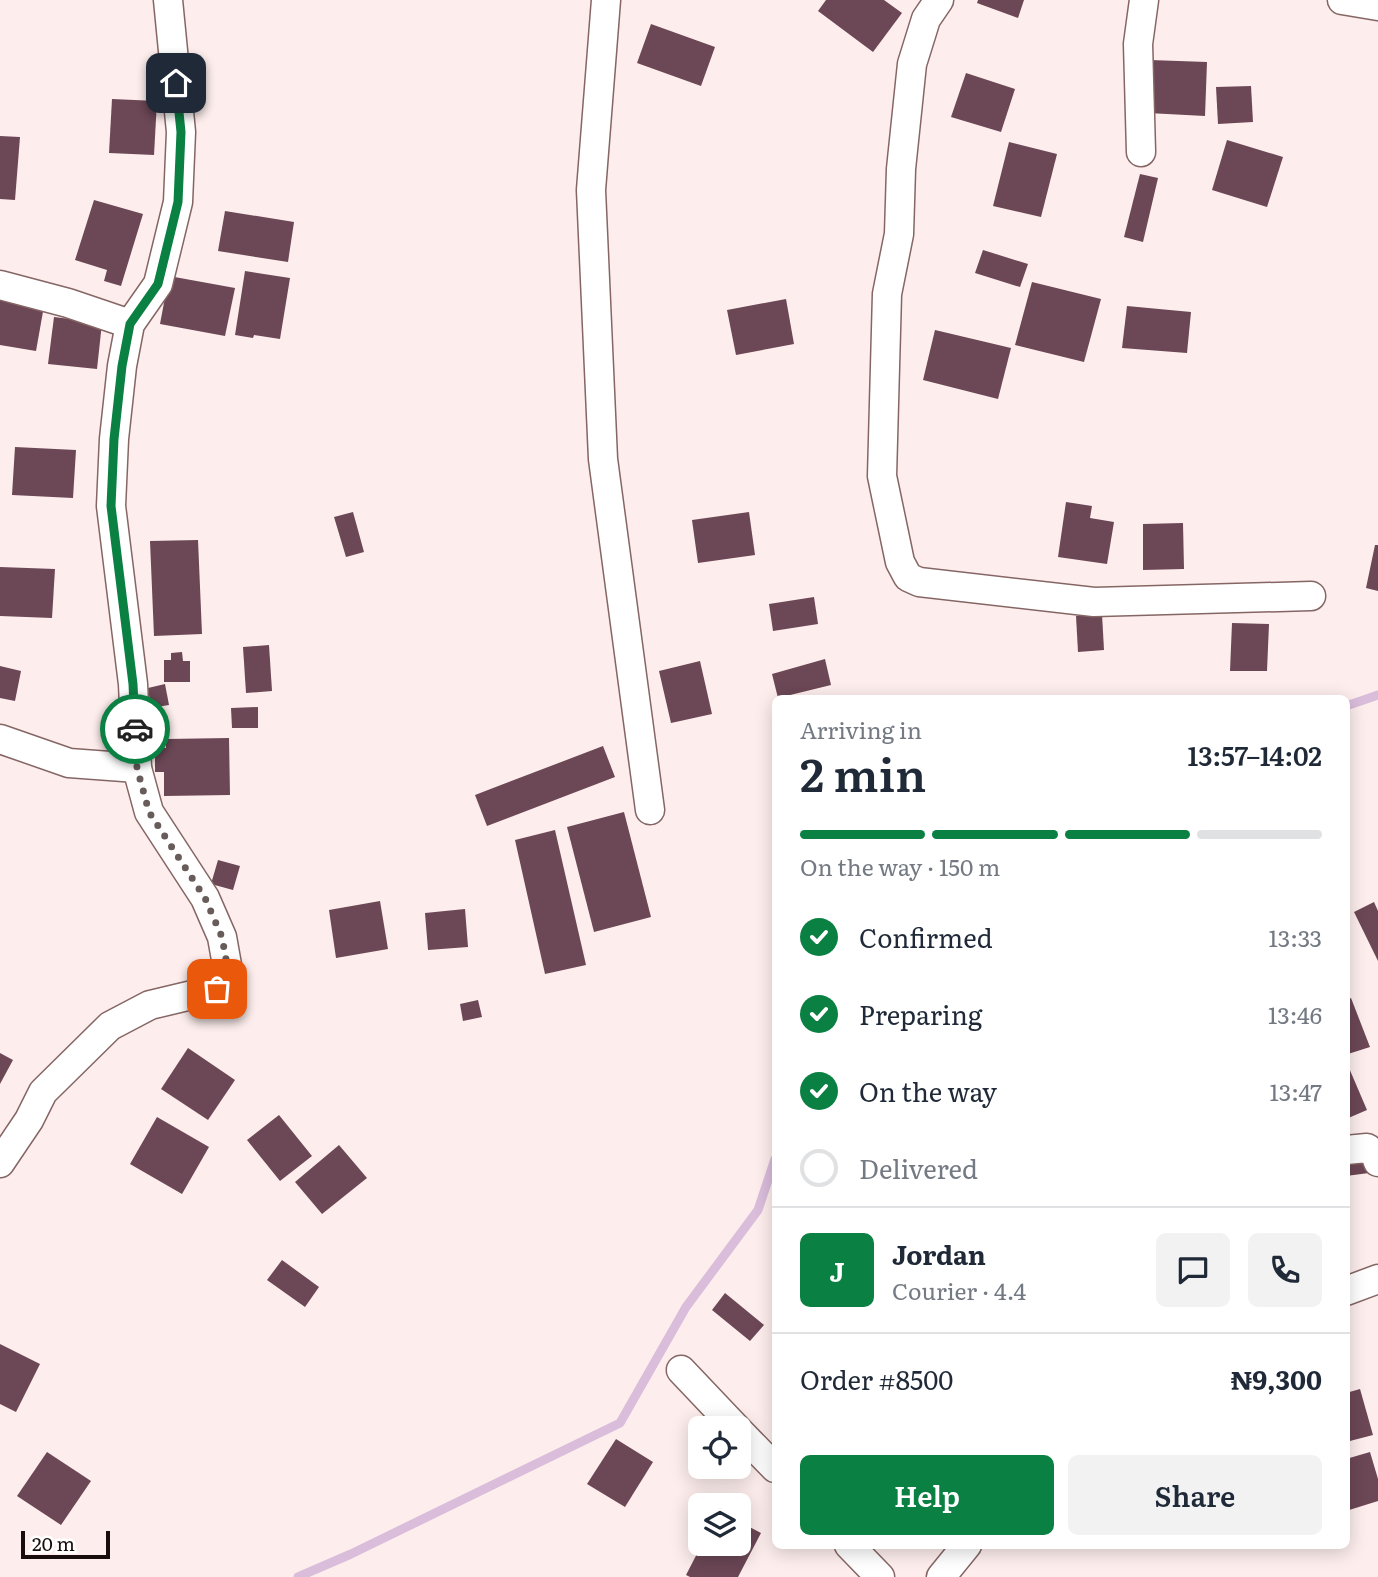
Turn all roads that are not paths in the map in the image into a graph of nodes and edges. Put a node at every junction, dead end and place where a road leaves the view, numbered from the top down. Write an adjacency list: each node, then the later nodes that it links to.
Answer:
1 (168, 0): 9 (street)
2 (606, 0): 13 (street)
3 (939, 0): 10 (street)
4 (1144, 0): 7 (street)
5 (1342, 0): 6 (street)
6 (1378, 6)
7 (1141, 152)
8 (0, 285): 9 (street)
9 (130, 324): 12 (street)
10 (1311, 596)
11 (0, 739): 12 (street)
12 (137, 768): 15 (street)
13 (650, 810)
14 (1350, 1150): 16 (street)
15 (2, 1156)
16 (1378, 1162)
17 (1378, 1279): 18 (street)
18 (1350, 1290)
19 (681, 1370): 20 (street)
20 (725, 1416)
21 (751, 1443): 22 (street)
22 (772, 1465)
23 (853, 1549): 25 (street)
24 (964, 1549): 26 (street)
25 (880, 1577)
26 (941, 1577)

